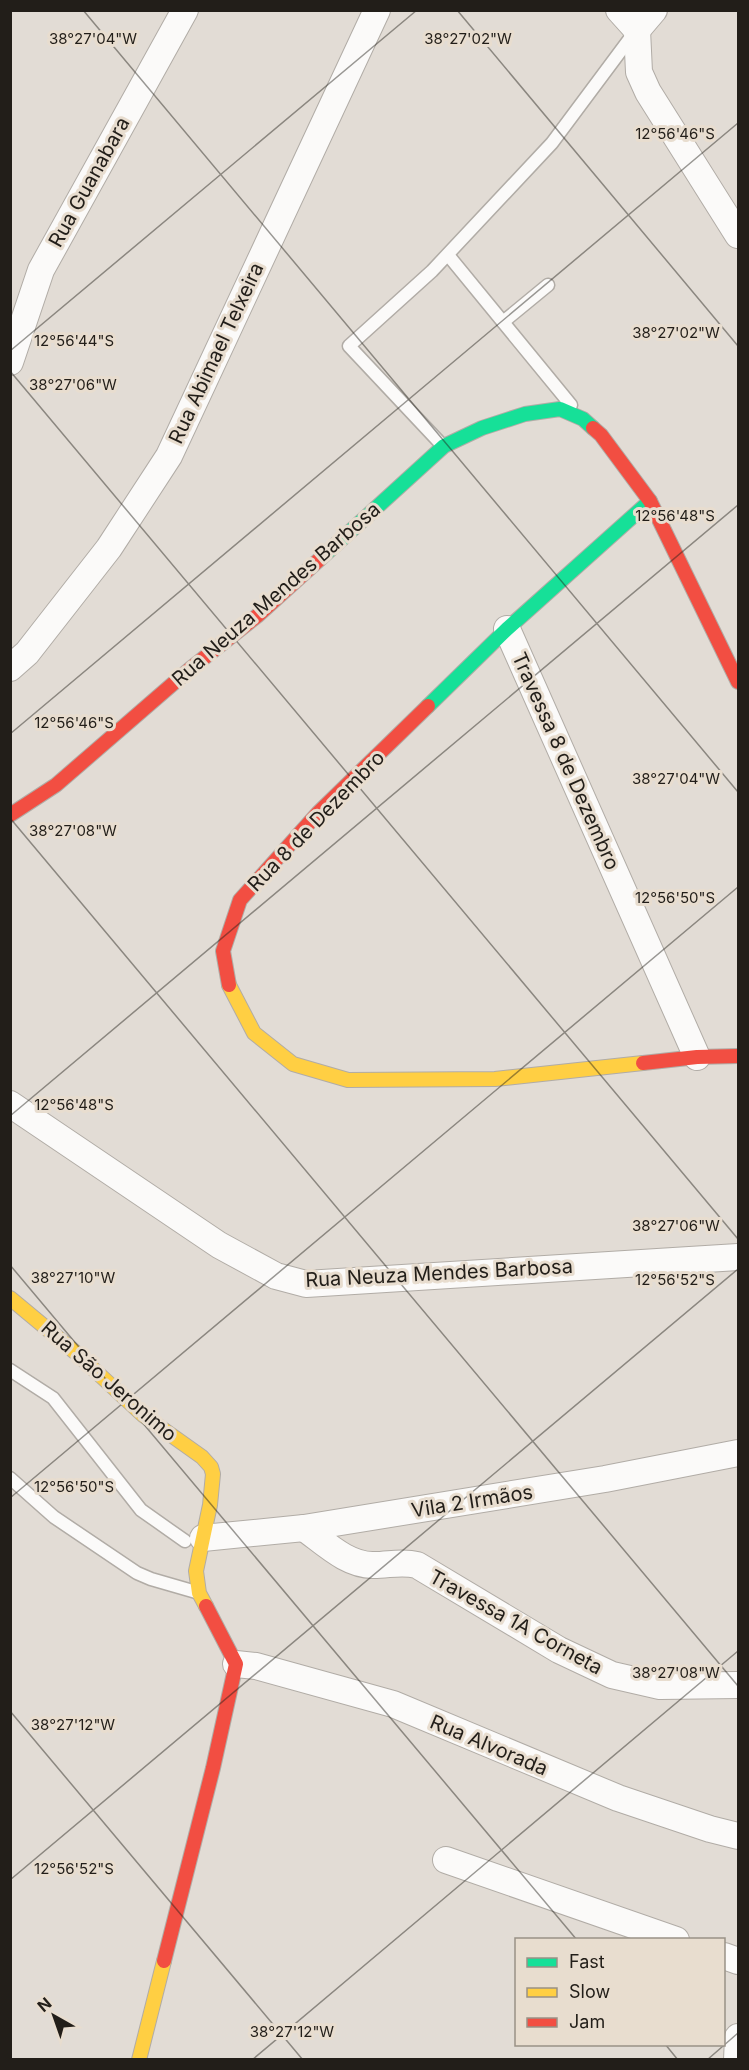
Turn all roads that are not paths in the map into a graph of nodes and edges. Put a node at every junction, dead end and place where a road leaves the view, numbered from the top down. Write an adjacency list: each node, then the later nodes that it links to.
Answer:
1 (185, 10): 10 (street, Rua Guanabara)
2 (377, 10): 16 (street, Rua Abimael Telxeira)
3 (619, 10): 5 (street)
4 (654, 10): 5 (street)
5 (637, 30): 6 (street); 7 (lane)
6 (736, 225)
7 (448, 255): 9 (lane); 12 (lane)
8 (548, 285): 9 (lane)
9 (503, 322): 11 (lane)
10 (10, 362)
11 (583, 419): 12 (street, Rua Neuza Mendes Barbosa); 13 (street)
12 (444, 446): 18 (street, Rua Neuza Mendes Barbosa)
13 (650, 501): 14 (street, Rua 8 de Dezembro); 15 (street)
14 (507, 629): 20 (street, Travessa 8 de Dezembro); 20 (street, Rua 8 de Dezembro)
15 (732, 649): 17 (street)
16 (10, 668)
17 (738, 682)
18 (10, 815)
19 (738, 1056): 20 (street, Rua 8 de Dezembro)
20 (697, 1058)
21 (10, 1104): 22 (street, Rua Neuza Mendes Barbosa)
22 (738, 1257)
23 (10, 1298): 28 (street, Rua São Jeronimo)
24 (10, 1370): 28 (lane)
25 (738, 1453): 27 (street, Vila 2 Irmãos)
26 (10, 1478): 29 (lane)
27 (304, 1528): 28 (street, Vila 2 Irmãos); 31 (street, Travessa 1A Corneta)
28 (194, 1539): 29 (street)
29 (200, 1593): 30 (street)
30 (236, 1664): 32 (street, Rua Alvorada); 36 (street)
31 (738, 1685)
32 (738, 1836)
33 (446, 1860): 34 (street)
34 (670, 1938)
35 (738, 2037): 37 (street)
36 (139, 2060)
37 (737, 2060)

